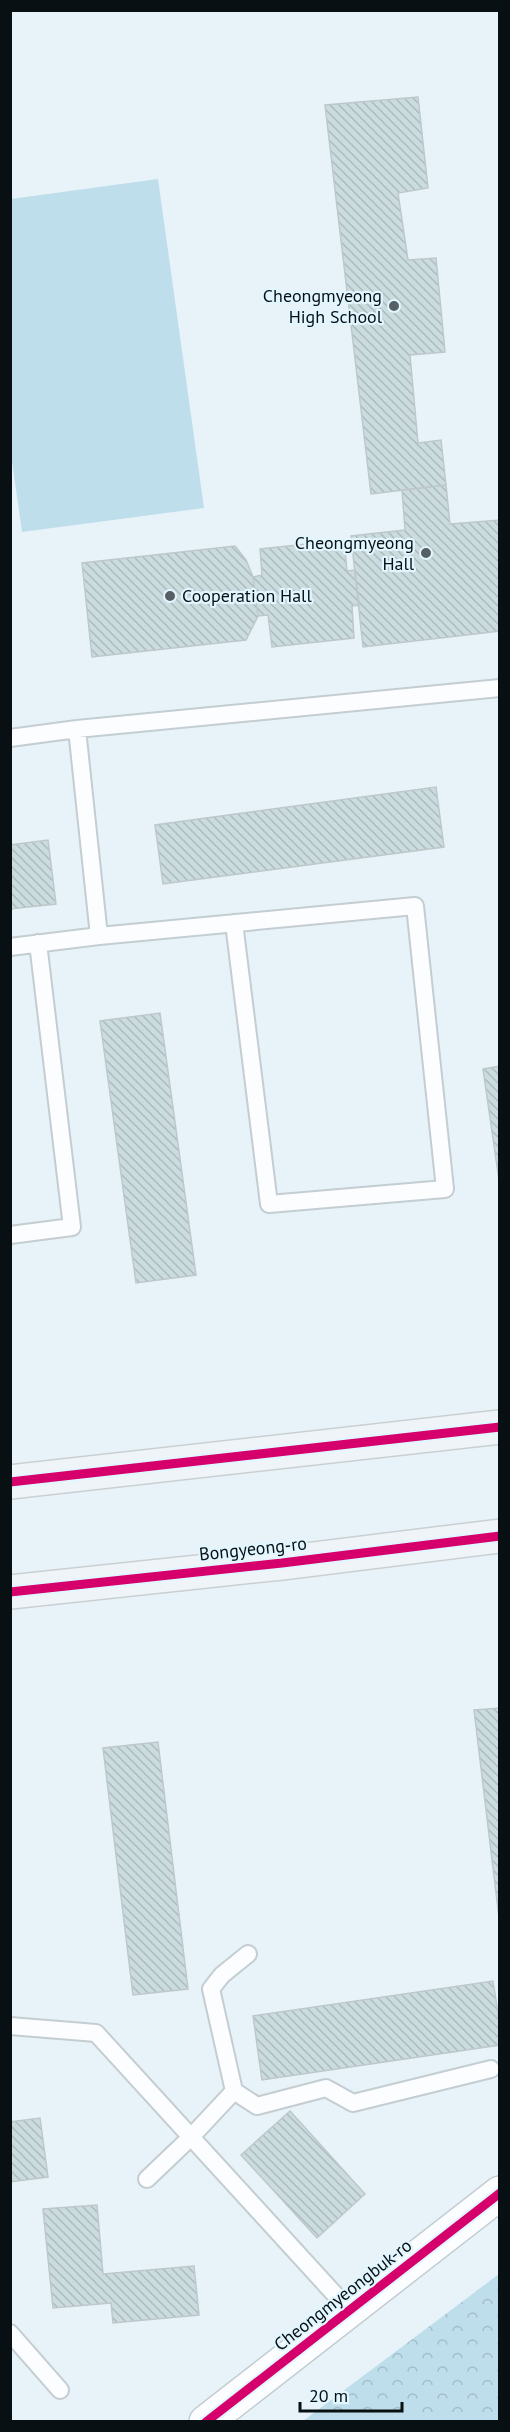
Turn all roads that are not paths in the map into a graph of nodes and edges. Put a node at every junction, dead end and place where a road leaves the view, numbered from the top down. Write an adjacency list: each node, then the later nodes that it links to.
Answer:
1 (500, 688): 2 (lane)
2 (78, 729): 3 (lane); 5 (lane)
3 (10, 738)
4 (234, 923): 4 (lane); 5 (lane)
5 (99, 936): 6 (lane)
6 (38, 943): 7 (lane); 8 (lane)
7 (10, 947)
8 (10, 1235)
9 (500, 1427): 10 (main road)
10 (10, 1482)
11 (500, 1536): 12 (main road, Bongyeong-ro)
12 (10, 1592)
13 (248, 1954): 16 (lane)
14 (10, 2026): 17 (lane)
15 (491, 2069): 16 (lane)
16 (234, 2091): 17 (lane)
17 (191, 2138): 18 (lane); 20 (lane)
18 (147, 2180)
19 (500, 2193): 20 (street, Cheongmyeongbuk-ro)
20 (350, 2311): 23 (street, Cheongmyeongbuk-ro)
21 (10, 2333): 22 (lane)
22 (60, 2390)
23 (206, 2421)

